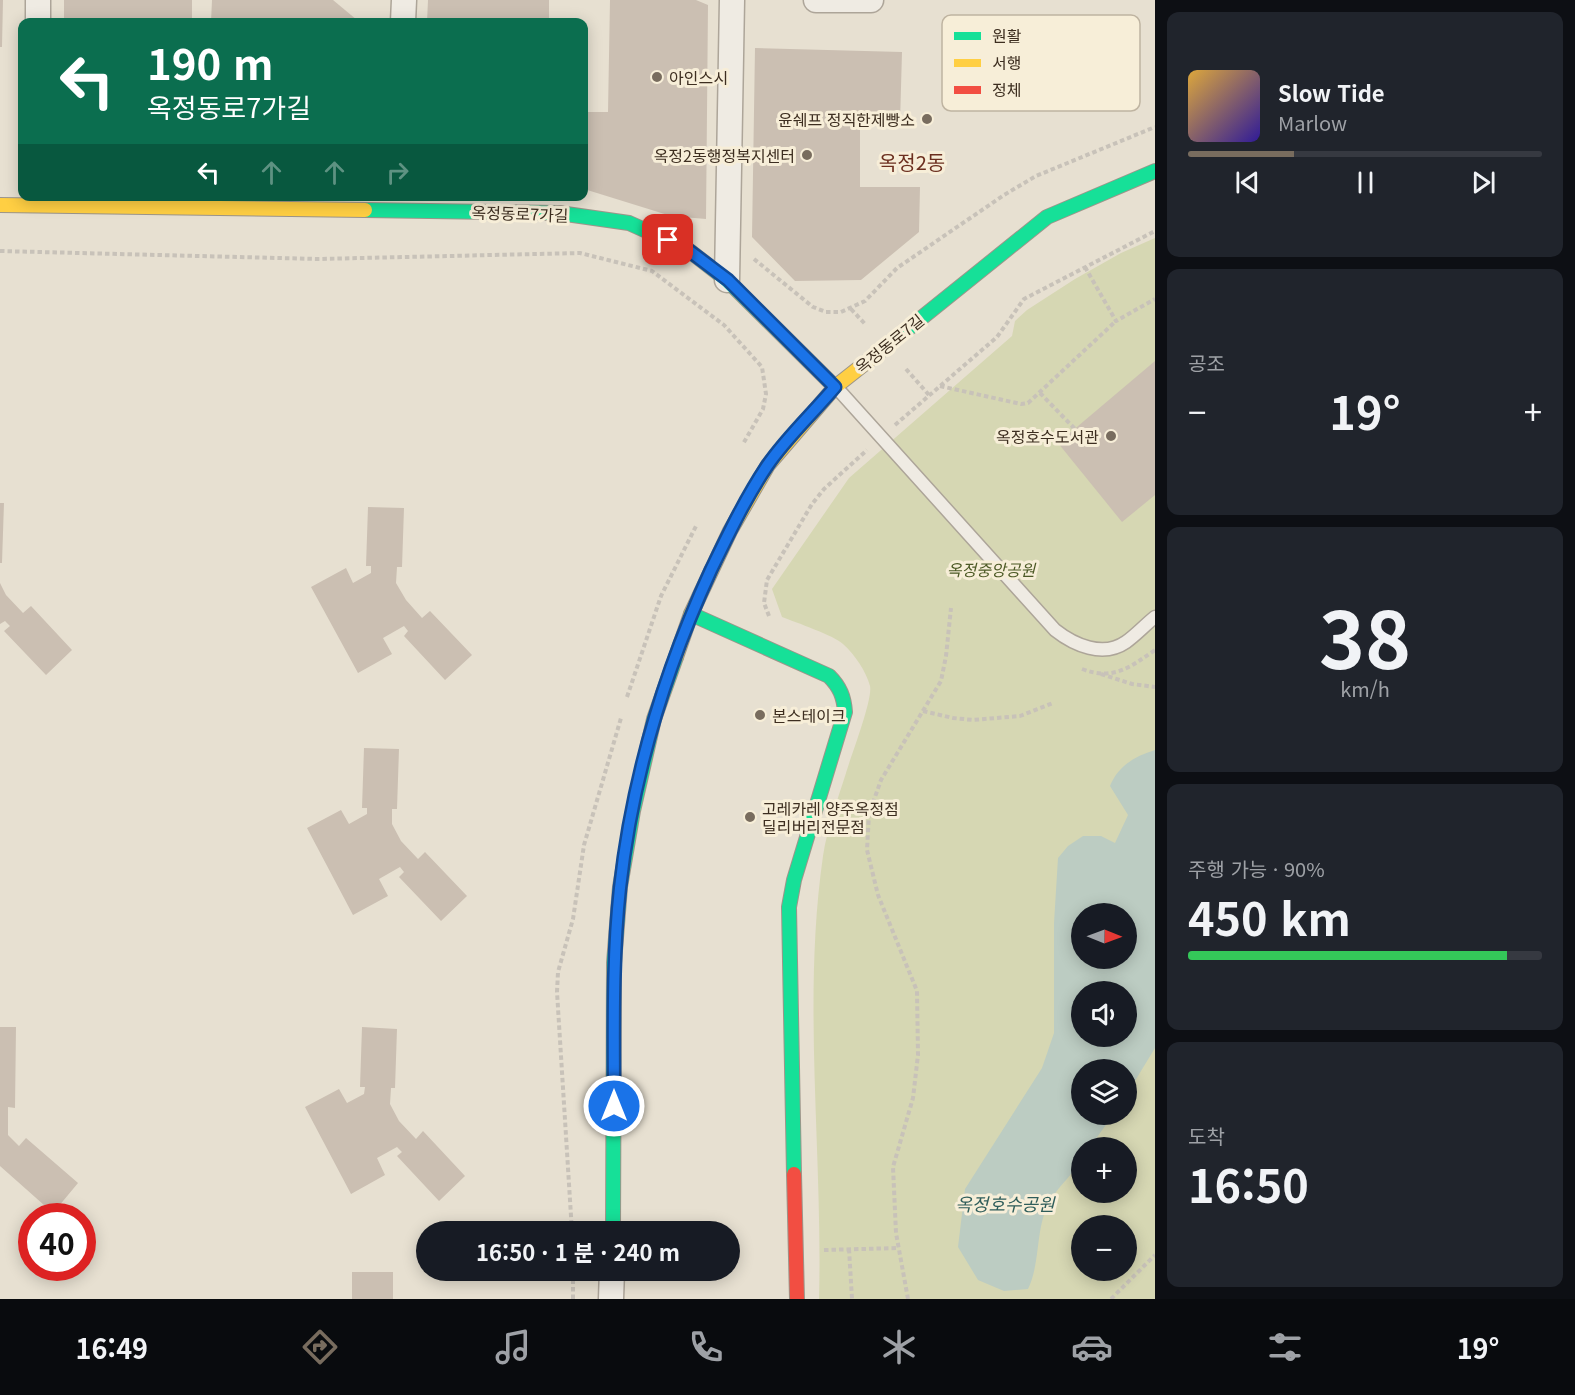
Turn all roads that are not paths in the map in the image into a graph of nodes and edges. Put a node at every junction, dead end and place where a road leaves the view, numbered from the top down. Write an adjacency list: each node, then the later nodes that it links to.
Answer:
1 (38, 0): 6 (street)
2 (404, 0): 7 (street)
3 (732, 0): 12 (street)
4 (816, 0): 5 (street)
5 (870, 0)
6 (38, 18)
7 (403, 18)
8 (1155, 171): 13 (street, 옥정동로7길)
9 (34, 201): 10 (street, 옥정동로7가길); 11 (street, 옥정동로7가길)
10 (398, 203): 12 (street, 옥정동로7가길)
11 (0, 205)
12 (728, 280): 13 (street, 옥정동로7가길)
13 (835, 387): 14 (street, 옥정동로7길); 15 (lane)
14 (691, 614): 16 (street, 옥정동로7길); 19 (street)
15 (1155, 617)
16 (613, 1221)
17 (612, 1281): 18 (street)
18 (611, 1299)
19 (797, 1299)

